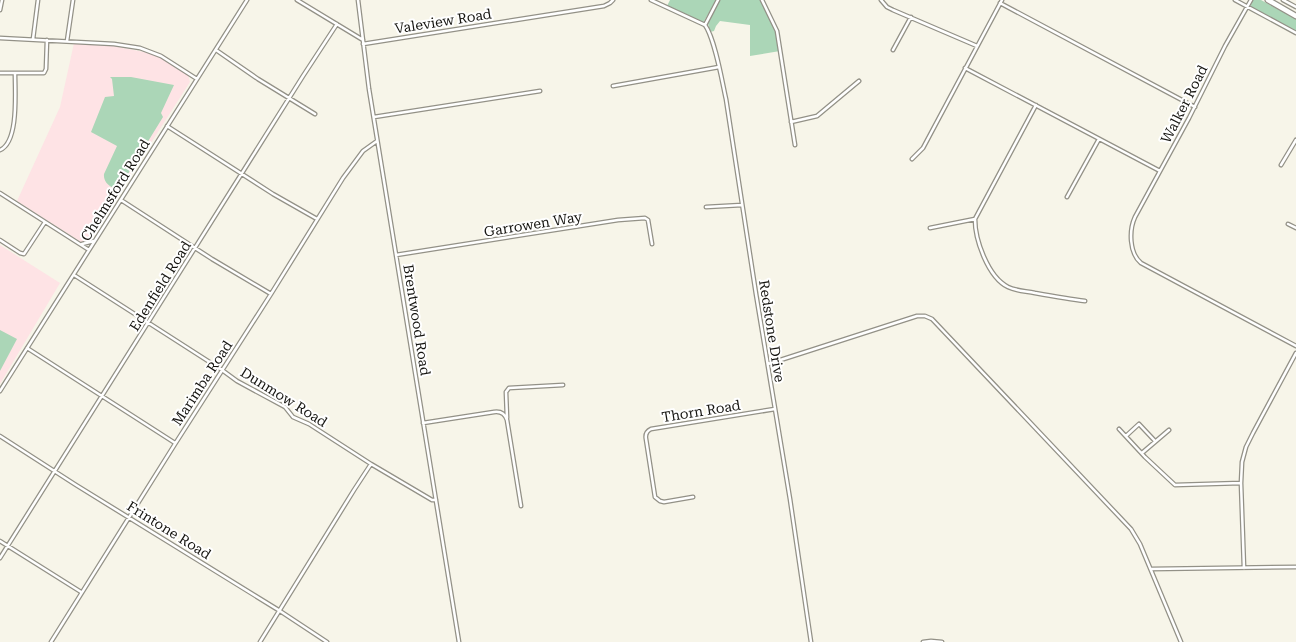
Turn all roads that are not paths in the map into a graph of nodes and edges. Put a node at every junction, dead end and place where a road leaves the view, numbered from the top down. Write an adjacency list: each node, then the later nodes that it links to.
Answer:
1 (2, 0): 19 (street)
2 (38, 0): 26 (street)
3 (73, 0): 28 (street)
4 (246, 0): 31 (street, Chelmsford Road)
5 (297, 0): 22 (street)
6 (358, 0): 29 (street, Brentwood Road)
7 (613, 0): 29 (street, Valeview Road)
8 (651, 0): 23 (street)
9 (718, 0): 23 (street)
10 (762, 0): 46 (street)
11 (881, 0): 21 (street)
12 (1235, 0): 17 (street)
13 (1251, 0): 17 (street, Walker Road)
14 (1268, 0): 20 (highway)
15 (1283, 0): 18 (street)
16 (1001, 2): 30 (street); 43 (street)
17 (1248, 7): 24 (street); 43 (street, Walker Road)
18 (1296, 7)
19 (0, 10)
20 (1296, 16)
21 (911, 17): 30 (street); 32 (street)
22 (337, 24): 29 (street); 41 (street, Edenfield Road)
23 (705, 26): 33 (street, Redstone Drive)
24 (1296, 33)
25 (0, 38): 26 (street)
26 (33, 39): 27 (street)
27 (47, 40): 28 (street); 36 (street)
28 (67, 41): 37 (street)
29 (363, 42): 45 (street, Brentwood Road)
30 (978, 46): 34 (street)
31 (216, 50): 37 (street, Chelmsford Road); 41 (street)
32 (893, 50)
33 (719, 68): 39 (street); 60 (street, Redstone Drive)
34 (965, 68): 42 (street); 53 (street)
35 (0, 73): 36 (street)
36 (15, 73): 52 (street)
37 (197, 78): 47 (street, Chelmsford Road)
38 (858, 81): 46 (street)
39 (613, 86)
40 (540, 91): 45 (street)
41 (290, 98): 44 (street); 56 (street, Edenfield Road)
42 (1036, 105): 48 (street); 63 (street)
43 (1195, 107): 55 (street, Walker Road)
44 (315, 114)
45 (374, 118): 50 (street, Brentwood Road)
46 (791, 122): 51 (street)
47 (167, 126): 56 (street); 59 (street, Chelmsford Road)
48 (1099, 140): 55 (street); 58 (street)
49 (1296, 140): 54 (street)
50 (377, 141): 62 (street, Marimba Road); 74 (street, Brentwood Road)
51 (795, 145)
52 (0, 150)
53 (912, 159)
54 (1281, 165)
55 (1160, 171): 79 (street, Walker Road)
56 (242, 173): 62 (street); 72 (street, Edenfield Road)
57 (0, 193): 64 (street)
58 (1067, 197)
59 (121, 200): 69 (street, Chelmsford Road); 72 (street)
60 (742, 205): 61 (street); 82 (street, Redstone Drive)
61 (706, 207)
62 (317, 219): 76 (street, Marimba Road)
63 (975, 219): 66 (street); 77 (street)
64 (45, 222): 68 (street); 70 (street)
65 (1288, 224): 67 (street)
66 (930, 228)
67 (1296, 228)
68 (0, 240)
69 (95, 241): 70 (street); 73 (street, Chelmsford Road)
70 (80, 244): 73 (street)
71 (652, 244): 74 (street, Garrowen Way)
72 (195, 248): 76 (street); 78 (street, Edenfield Road)
73 (89, 250): 75 (street, Chelmsford Road)
74 (396, 255): 89 (street, Brentwood Road)
75 (74, 274): 78 (street, Dunmow Road); 80 (street, Chelmsford Road)
76 (271, 294): 83 (street, Marimba Road)
77 (1085, 301)
78 (149, 322): 83 (street, Dunmow Road); 86 (street, Edenfield Road)
79 (1296, 346)
80 (27, 348): 85 (street, Chelmsford Road); 86 (street)
81 (1296, 352): 99 (street)
82 (768, 364): 87 (street, Redstone Drive); 109 (street)
83 (222, 370): 95 (street, Marimba Road); 97 (street, Dunmow Road)
84 (563, 385): 88 (street)
85 (0, 391)
86 (102, 397): 95 (street); 98 (street, Edenfield Road)
87 (775, 409): 100 (street, Thorn Road); 116 (street, Redstone Drive)
88 (507, 420): 89 (street); 102 (street)
89 (423, 423): 101 (street, Brentwood Road)
90 (1119, 428): 93 (street)
91 (1169, 430): 94 (street)
92 (0, 436): 98 (street, Frintone Road)
93 (1126, 436): 94 (street); 96 (street)
94 (1155, 442): 96 (street)
95 (175, 444): 103 (street, Marimba Road)
96 (1142, 453): 99 (street)
97 (371, 464): 101 (street, Dunmow Road); 111 (street)
98 (54, 471): 103 (street, Frintone Road); 105 (street, Edenfield Road)
99 (1241, 483): 108 (street)
100 (693, 497)
101 (436, 500): 115 (street, Brentwood Road)
102 (521, 506)
103 (129, 517): 110 (street, Marimba Road); 111 (street, Frintone Road)
104 (0, 541): 105 (street)
105 (8, 546): 106 (street, Edenfield Road); 110 (street)
106 (0, 558)
107 (1296, 567): 108 (street)
108 (1244, 568): 109 (street)
109 (1151, 569): 119 (street)
110 (82, 592): 112 (street, Marimba Road)
111 (280, 611): 113 (street); 114 (street, Frintone Road)
112 (51, 642)
113 (260, 642)
114 (327, 642)
115 (459, 642)
116 (811, 642)
117 (922, 642): 118 (street)
118 (942, 642)
119 (1181, 642)

